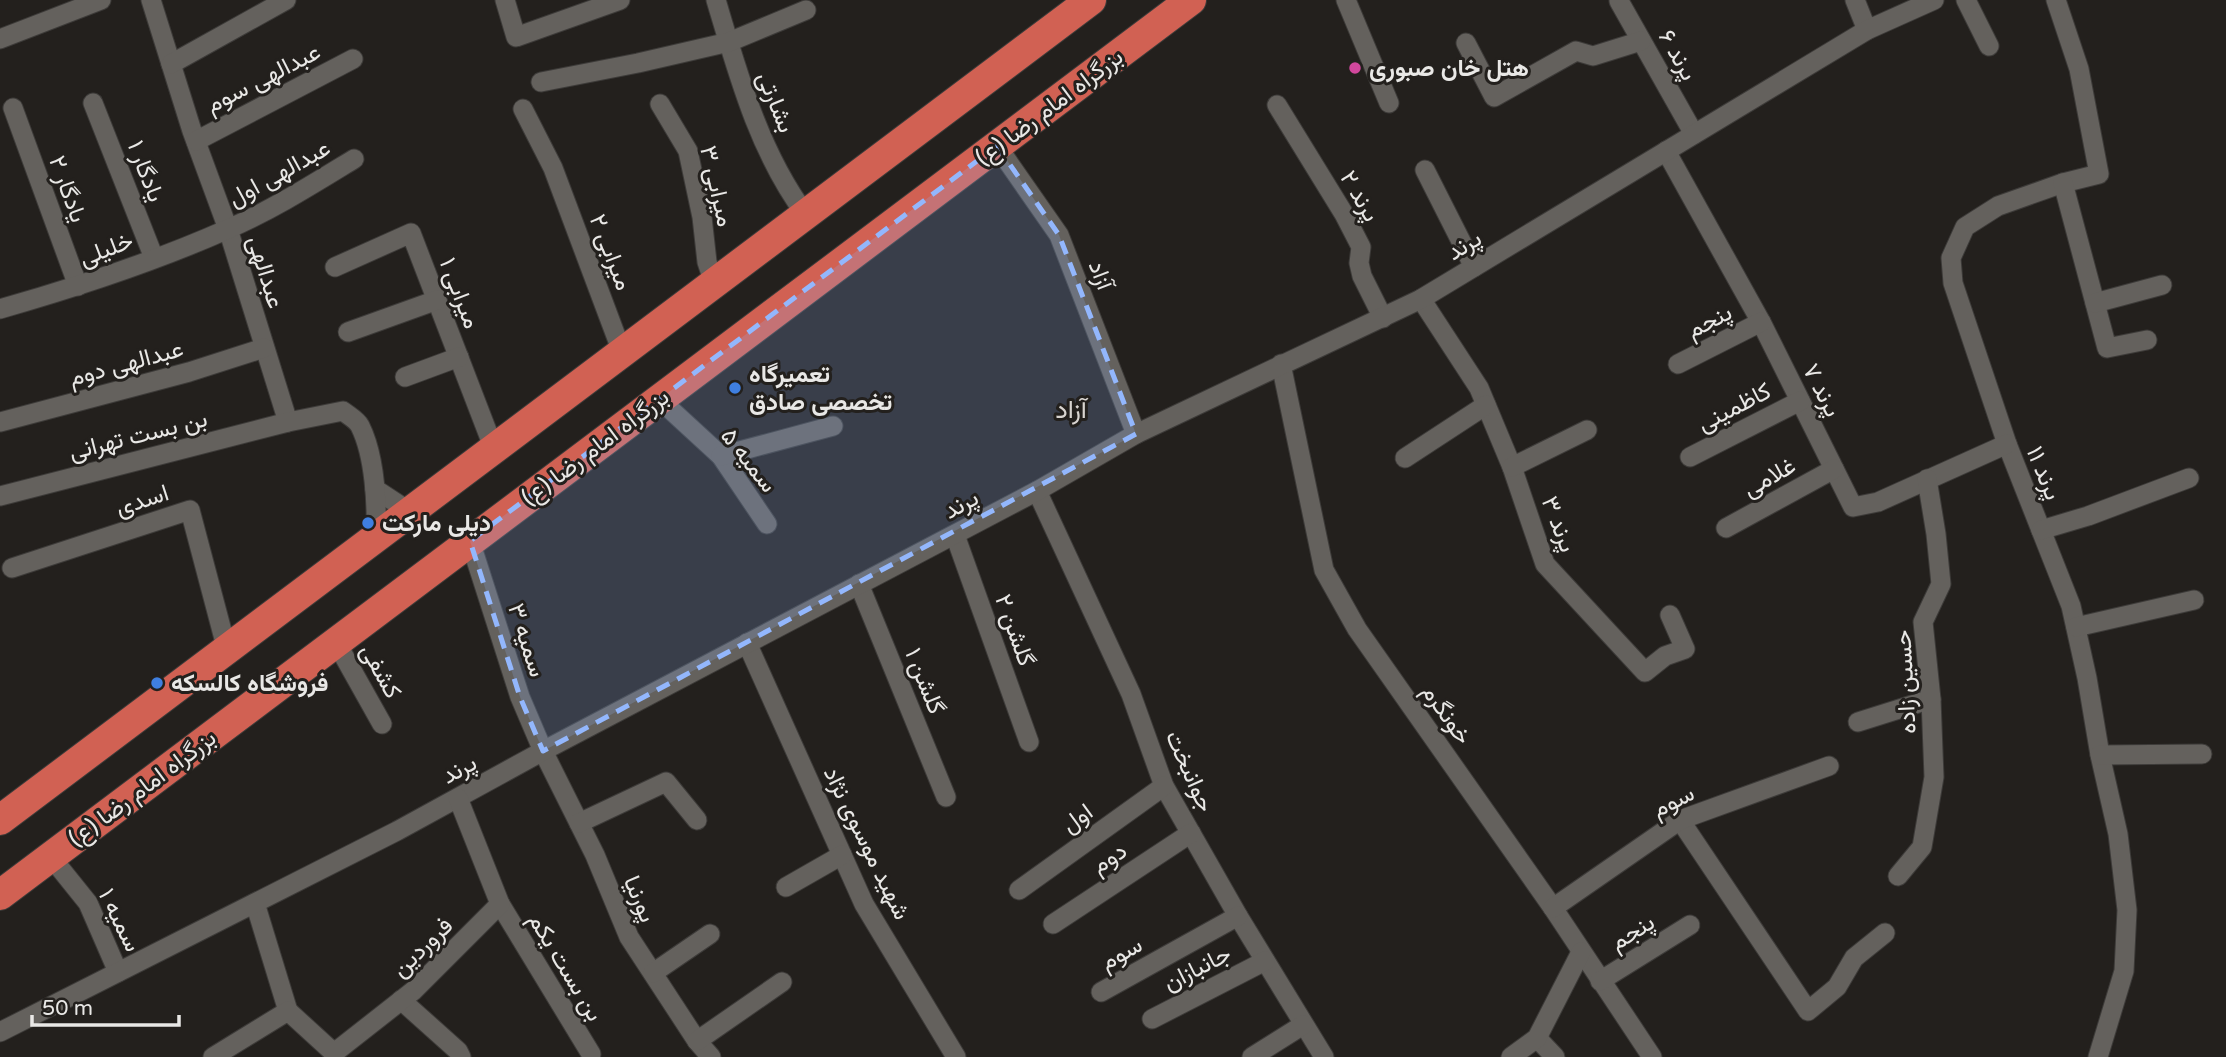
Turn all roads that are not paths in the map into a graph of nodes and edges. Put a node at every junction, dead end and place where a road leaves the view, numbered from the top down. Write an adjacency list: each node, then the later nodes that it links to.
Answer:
1 (101, 0): 17 (street)
2 (150, 0): 23 (street, عبدالهی)
3 (286, 0): 23 (street)
4 (505, 0): 5 (street)
5 (620, 0)
6 (716, 0): 19 (street, بشارتی)
7 (1091, 0): 38 (highway)
8 (1191, 0): 33 (highway, بزرگراه امام رضا (ع))
9 (1346, 0): 26 (street)
10 (1855, 0): 16 (street)
11 (1934, 0): 16 (street, پرند)
12 (1966, 0): 21 (street)
13 (2056, 0): 37 (street, پرند ۱۱)
14 (1619, 1): 18 (street, پرند ۶)
15 (806, 10): 19 (street)
16 (1867, 30): 31 (street, پرند)
17 (0, 39)
18 (1641, 41): 20 (street); 31 (street, پرند ۶)
19 (729, 42): 24 (street); 38 (street, بشارتی)
20 (1466, 43)
21 (1989, 46)
22 (353, 59): 32 (street, عبدالهی سوم)
23 (171, 64): 32 (street, عبدالهی)
24 (541, 82)
25 (93, 103): 40 (street, یادگار ۱)
26 (1389, 103)
27 (660, 104): 43 (street, میرابی ۳)
28 (1277, 105): 50 (street, پرند ۲)
29 (13, 108): 45 (street, یادگار ۲)
30 (523, 109): 55 (street, میرابی ۲)
31 (1694, 134): 34 (street, پرند)
32 (196, 141): 39 (street, عبدالهی)
33 (997, 146): 60 (highway, بزرگراه امام رضا (ع)); 67 (street, آزاد)
34 (1665, 151): 42 (street, پرند); 51 (street, پرند ۷)
35 (354, 159): 39 (street, عبدالهی اول)
36 (1424, 170): 42 (street)
37 (2063, 183): 48 (street); 68 (street, پرند ۱۱)
38 (806, 215): 43 (highway)
39 (228, 229): 40 (street, خلیلی); 54 (street, عبدالهی)
40 (154, 258): 45 (street, خلیلی)
41 (335, 267): 47 (street, میرابی ۱)
42 (1474, 267): 46 (street, پرند)
43 (714, 284): 55 (highway)
44 (2162, 285): 48 (street)
45 (78, 286): 49 (street, خلیلی)
46 (1422, 299): 50 (street, پرند); 62 (street, پرند ۳)
47 (437, 300): 52 (street); 56 (street, میرابی ۱)
48 (2095, 303): 53 (street)
49 (0, 309)
50 (1383, 318): 57 (street, پرند)
51 (1761, 323): 58 (street, پنجم); 61 (street, پرند ۷)
52 (348, 332)
53 (2147, 341)
54 (264, 348): 63 (street, عبدالهی دوم); 64 (street, عبدالهی)
55 (622, 352): 69 (highway)
56 (459, 357): 59 (street); 69 (street, میرابی ۱)
57 (1281, 364): 67 (street, پرند); 119 (street, خونگرم)
58 (1678, 364)
59 (405, 377)
60 (659, 400): 70 (street, سمیه ۵); 86 (highway, بزرگراه امام رضا (ع))
61 (1800, 401): 71 (street, کاظمینی); 74 (street, پرند ۷)
62 (1486, 405): 72 (street); 73 (street, پرند ۳)
63 (0, 422)
64 (288, 422): 77 (street); 79 (street, بن بست تهرانی)
65 (834, 426): 70 (street)
66 (1587, 430): 73 (street)
67 (1136, 434): 78 (street, پرند)
68 (2007, 444): 76 (street, پرند ۷); 83 (street, پرند ۱۱)
69 (494, 449): 80 (highway)
70 (721, 456): 81 (street, سمیه ۵)
71 (1690, 457)
72 (1405, 458)
73 (1512, 467): 90 (street, پرند ۳)
74 (1834, 469): 76 (street, پرند ۷); 82 (street, غلامی)
75 (2189, 478): 83 (street)
76 (1927, 479): 95 (street, حسین زاده)
77 (375, 489): 80 (street); 85 (street)
78 (1037, 491): 84 (street, پرند); 103 (street, جوانبخت)
79 (0, 496)
80 (410, 512): 85 (highway)
81 (767, 524)
82 (1726, 528)
83 (2041, 530): 91 (street, پرند ۱۱)
84 (955, 535): 88 (street, پرند); 98 (street, گلشن ۲)
85 (376, 538): 94 (highway)
86 (470, 541): 92 (highway, بزرگراه امام رضا (ع)); 99 (street, سمیه ۳)
87 (12, 568): 94 (street, اسدی)
88 (859, 584): 93 (street, پرند); 104 (street, گلشن ۱)
89 (2194, 600): 91 (street)
90 (1670, 615)
91 (2076, 627): 101 (street, پرند ۱۱)
92 (336, 642): 97 (street, کشفی); 112 (highway, بزرگراه امام رضا (ع))
93 (747, 643): 99 (street, پرند); 111 (street, شهید موسوی نژاد)
94 (227, 650): 106 (highway)
95 (1931, 699): 96 (street); 113 (street, حسین زاده)
96 (1858, 722)
97 (382, 724)
98 (1028, 742)
99 (543, 751): 105 (street, پرند); 109 (street, پورنیا)
100 (2202, 754): 101 (street)
101 (2100, 755): 150 (street, پرند ۱۱)
102 (1829, 766): 108 (street, سوم)
103 (1164, 786): 110 (street, جوانبخت); 115 (street, اول)
104 (946, 797)
105 (458, 798): 117 (street, پرند); 118 (street)
106 (0, 820)
107 (697, 820): 109 (street)
108 (1680, 820): 119 (street, سوم); 123 (street)
109 (579, 823): 128 (street, پورنیا)
110 (1191, 833): 120 (street, جوانبخت); 121 (street, دوم)
111 (842, 855): 114 (street); 144 (street, شهید موسوی نژاد)
112 (51, 856): 116 (highway, بزرگراه امام رضا (ع)); 127 (street, سمیه ۱)
113 (1898, 876)
114 (786, 887)
115 (1019, 890)
116 (0, 895)
117 (255, 903): 127 (street, پرند); 133 (street, فروردین)
118 (500, 904): 132 (street, فروردین); 139 (street, بن بست یکم)
119 (1553, 908): 125 (street, خونگرم)
120 (1238, 916): 126 (street, جوانبخت); 131 (street, سوم)
121 (1053, 924)
122 (1690, 925): 129 (street, پنجم)
123 (1885, 933)
124 (710, 934): 128 (street)
125 (1581, 952): 129 (street, خونگرم); 137 (street)
126 (1265, 961): 134 (street, جانبازان); 135 (street, جوانبخت)
127 (118, 972): 136 (street, پرند)
128 (653, 973): 138 (street, پورنیا)
129 (1600, 981): 149 (street, خونگرم)
130 (782, 982): 138 (street)
131 (1101, 992)
132 (401, 1000): 140 (street, فروردین); 142 (street)
133 (288, 1010): 140 (street, فروردین); 141 (street)
134 (1152, 1019)
135 (1303, 1025): 145 (street); 146 (street, جوانبخت)
136 (0, 1032)
137 (1537, 1038): 147 (street); 148 (street)
138 (697, 1041): 143 (street, پورنیا)
139 (591, 1054)
140 (334, 1055)
141 (213, 1057)
142 (461, 1057)
143 (711, 1057)
144 (957, 1057)
145 (1252, 1057)
146 (1324, 1057)
147 (1511, 1057)
148 (1555, 1057)
149 (1652, 1057)
150 (2098, 1057)

